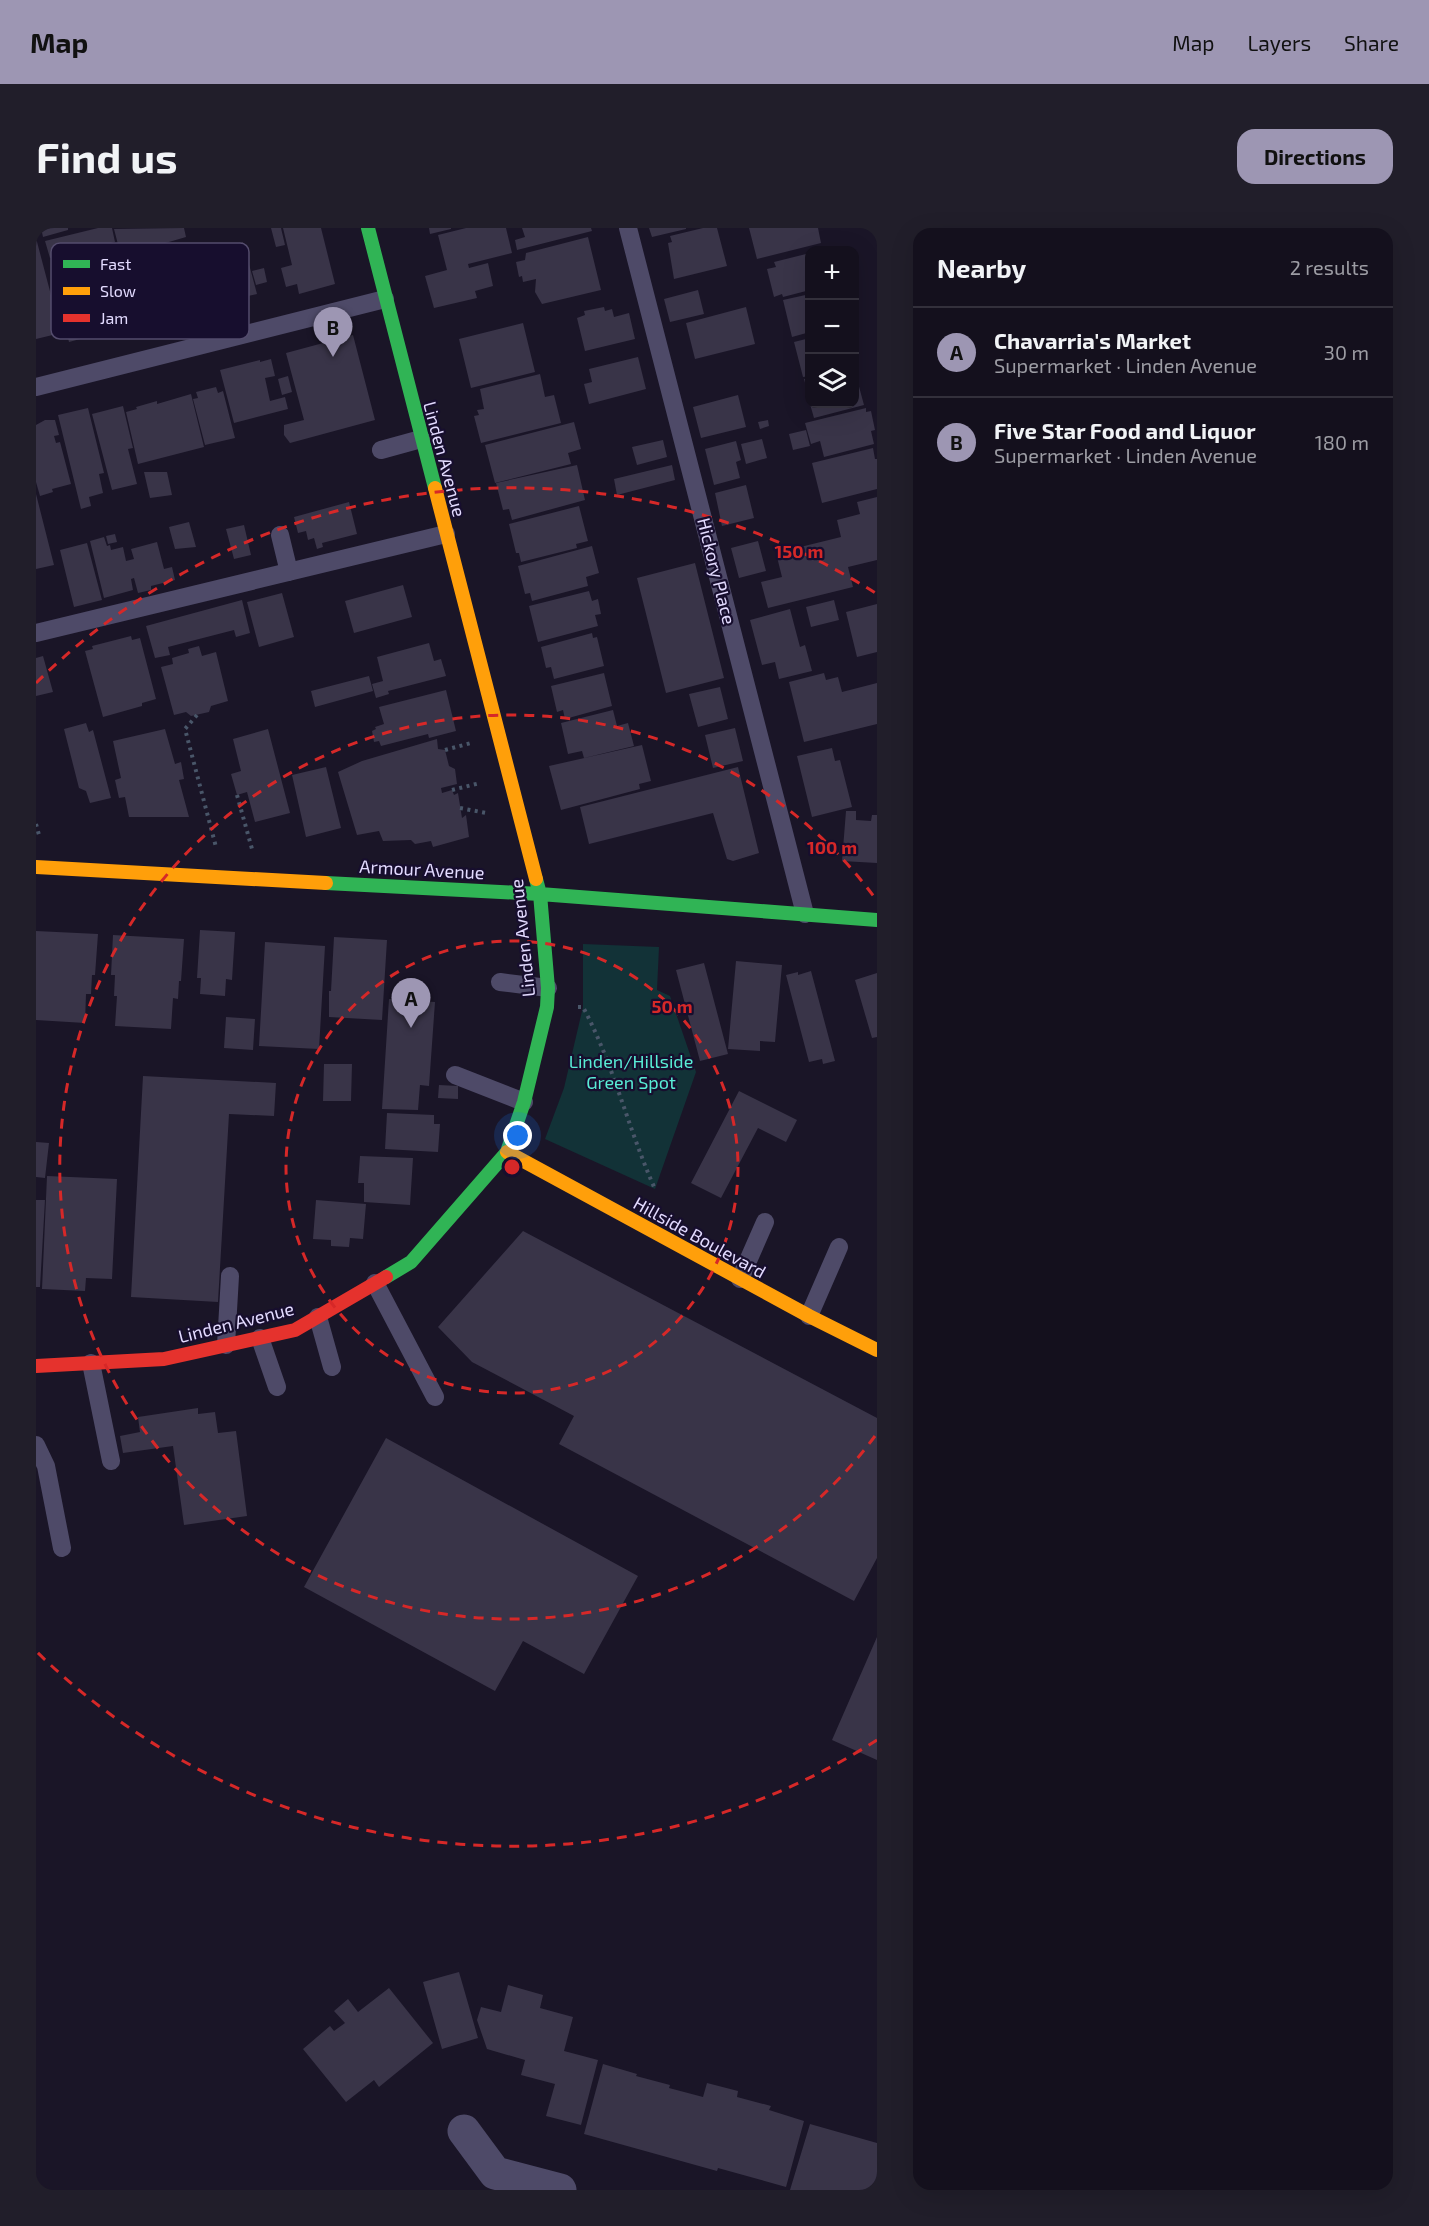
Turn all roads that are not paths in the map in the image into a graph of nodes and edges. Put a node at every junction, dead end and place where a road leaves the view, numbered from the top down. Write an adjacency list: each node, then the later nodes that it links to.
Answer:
1 (368, 228): 3 (street, Linden Avenue)
2 (628, 228): 15 (lane, Hickory Place)
3 (385, 299): 4 (lane); 7 (street, Linden Avenue)
4 (249, 333)
5 (226, 339): 6 (lane)
6 (36, 387)
7 (421, 439): 8 (lane); 9 (street, Linden Avenue)
8 (381, 450)
9 (446, 534): 11 (lane); 14 (street, Linden Avenue)
10 (280, 535): 11 (lane)
11 (289, 572): 12 (lane)
12 (36, 633)
13 (36, 867): 14 (street, Armour Avenue)
14 (540, 894): 15 (street, Armour Avenue); 18 (street, Linden Avenue)
15 (805, 914): 16 (street, Armour Avenue)
16 (877, 920)
17 (500, 982): 18 (lane)
18 (548, 988): 20 (street, Linden Avenue)
19 (455, 1075): 20 (lane)
20 (524, 1102): 21 (street, Linden Avenue)
21 (507, 1152): 25 (street, Hillside Boulevard); 26 (street, Linden Avenue)
22 (765, 1222): 25 (lane)
23 (839, 1247): 27 (lane)
24 (230, 1276): 30 (lane)
25 (740, 1279): 27 (street, Hillside Boulevard)
26 (375, 1283): 28 (street, Linden Avenue); 36 (lane)
27 (809, 1316): 31 (street, Hillside Boulevard)
28 (318, 1317): 29 (street, Linden Avenue); 34 (lane)
29 (260, 1338): 30 (street, Linden Avenue); 35 (lane)
30 (226, 1345): 32 (street, Linden Avenue)
31 (877, 1350)
32 (91, 1363): 33 (street, Linden Avenue); 38 (lane)
33 (36, 1366)
34 (332, 1367)
35 (276, 1387)
36 (435, 1397)
37 (36, 1445): 39 (lane)
38 (111, 1461)
39 (62, 1548)
40 (464, 2131): 41 (street)
41 (560, 2190)

